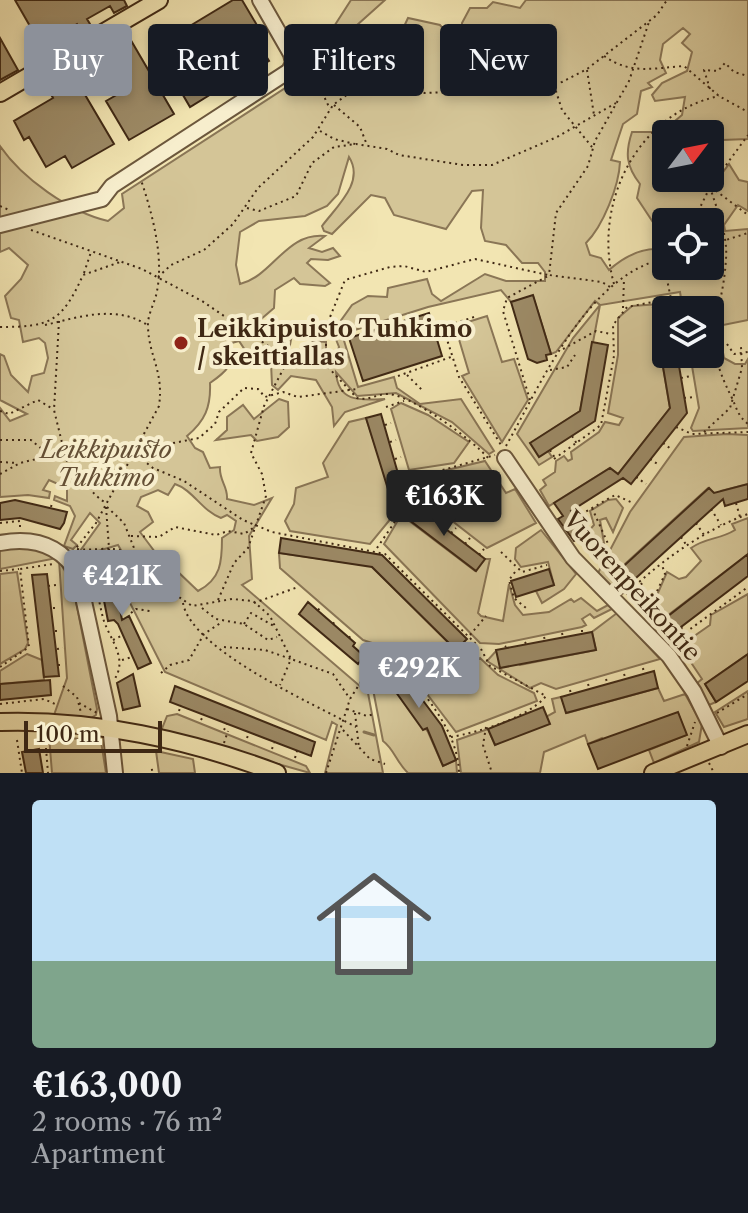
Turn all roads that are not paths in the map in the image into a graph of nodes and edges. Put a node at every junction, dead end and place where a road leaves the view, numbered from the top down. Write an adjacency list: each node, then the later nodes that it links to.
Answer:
1 (159, 0): 3 (main road)
2 (260, 0): 4 (street)
3 (0, 93)
4 (0, 225)
5 (504, 453): 10 (street, Vuorenpeikontie)
6 (0, 543): 8 (street)
7 (3, 718): 8 (main road)
8 (112, 731): 11 (street); 12 (main road)
9 (748, 734): 10 (main road)
10 (721, 747): 13 (main road); 14 (main road)
11 (115, 773)
12 (277, 773)
13 (653, 773)
14 (671, 773)

